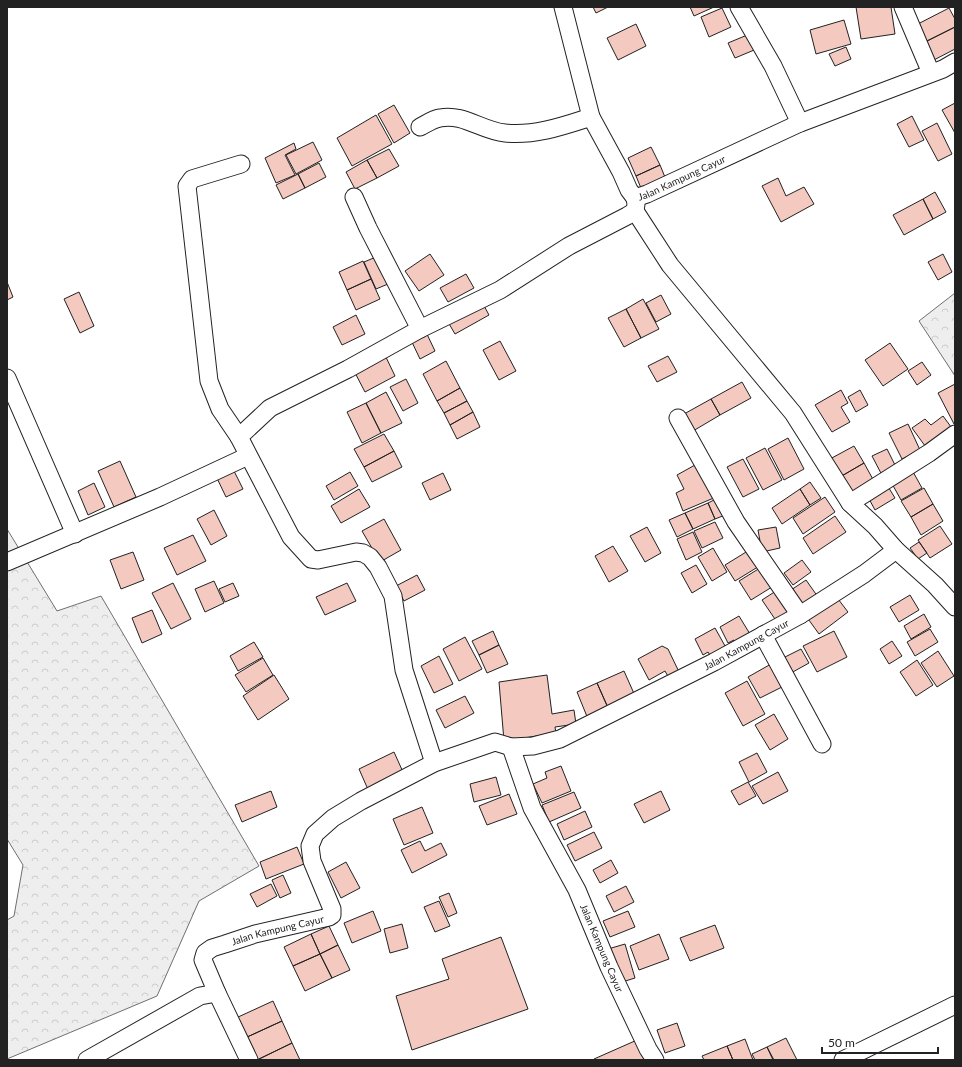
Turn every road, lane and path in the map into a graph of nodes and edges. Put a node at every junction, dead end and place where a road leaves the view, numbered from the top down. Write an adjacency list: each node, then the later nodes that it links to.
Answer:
1 (563, 7): 6 (street, Jalan Kampung Cayur)
2 (739, 7): 7 (street)
3 (903, 7): 5 (street)
4 (955, 62): 5 (street, Jalan Kampung Cayur)
5 (931, 73): 7 (street, Jalan Kampung Cayur)
6 (592, 117): 8 (street); 11 (street, Jalan Kampung Cayur)
7 (800, 123): 11 (street, Jalan Kampung Cayur)
8 (420, 126)
9 (241, 164): 16 (street)
10 (354, 197): 12 (street)
11 (635, 205): 12 (street); 18 (street)
12 (420, 329): 16 (street)
13 (7, 378): 19 (street)
14 (678, 418): 23 (street)
15 (955, 434): 18 (street)
16 (239, 437): 17 (street)
17 (248, 456): 19 (street); 27 (street)
18 (850, 503): 20 (street)
19 (75, 534): 21 (street)
20 (896, 550): 22 (street); 23 (street, Jalan Kampung Cayur)
21 (7, 562)
22 (955, 606)
23 (800, 615): 24 (street, Jalan Kampung Cayur)
24 (763, 635): 25 (street); 26 (street, Jalan Kampung Cayur)
25 (822, 744)
26 (511, 747): 27 (street, Jalan Kampung Cayur); 32 (street, Jalan Kampung Cayur)
27 (434, 763): 28 (street, Jalan Kampung Cayur)
28 (217, 992): 30 (street); 31 (street)
29 (955, 1005): 33 (street)
30 (87, 1060)
31 (249, 1060)
32 (655, 1060)
33 (843, 1060)

